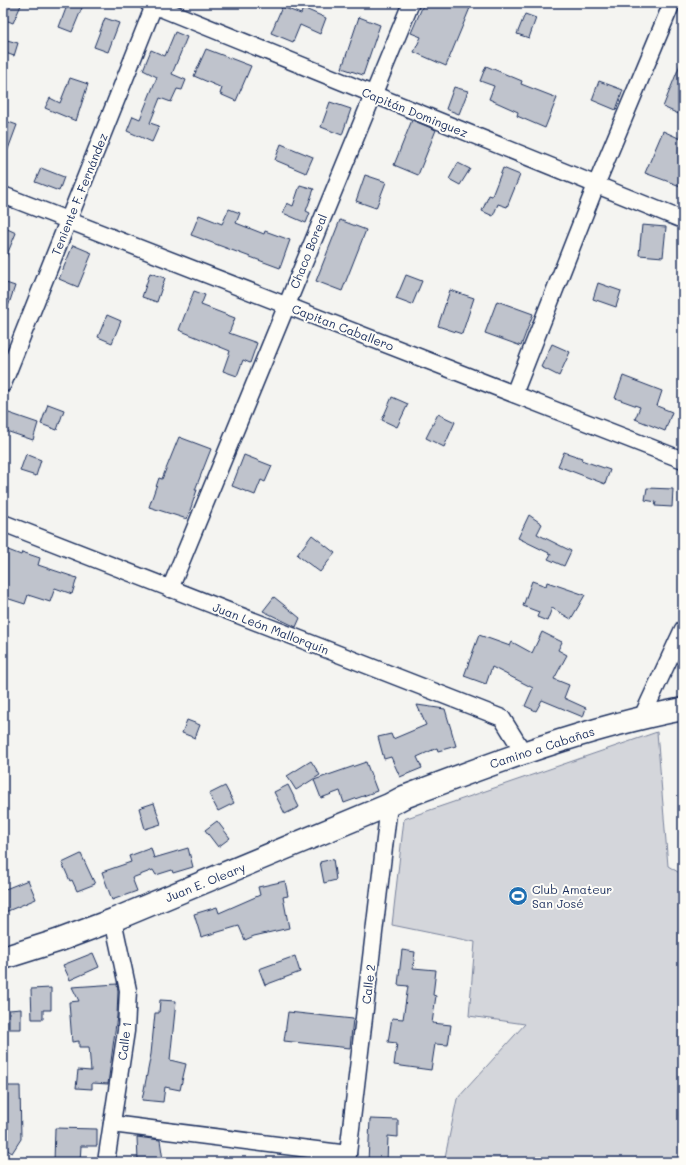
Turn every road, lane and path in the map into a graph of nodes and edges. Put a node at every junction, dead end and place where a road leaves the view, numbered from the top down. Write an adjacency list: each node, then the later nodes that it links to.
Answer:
1 (411, 3): 4 (street, Chaco Boreal)
2 (672, 3): 5 (street)
3 (152, 4): 4 (street, Capitán Dominguez); 7 (street, Teniente F. Fernández)
4 (373, 94): 5 (street, Capitán Dominguez); 9 (street, Chaco Boreal)
5 (596, 185): 8 (street, Capitán Dominguez); 11 (street)
6 (3, 195): 7 (street, Capitan Caballero)
7 (68, 220): 9 (street, Capitan Caballero); 10 (street, Teniente F. Fernández)
8 (683, 220)
9 (286, 305): 11 (street, Capitan Caballero); 14 (street, Chaco Boreal)
10 (3, 384)
11 (514, 394): 12 (street, Capitan Caballero)
12 (683, 460)
13 (3, 523): 14 (street, Juan León Mallorquín)
14 (170, 589): 18 (street, Juan León Mallorquín)
15 (683, 629): 17 (street)
16 (683, 709): 17 (street, Camino a Cabañas)
17 (642, 717): 18 (street, Camino a Cabañas)
18 (523, 752): 19 (street, Camino a Cabañas)
19 (396, 801): 20 (street, Juan E. Oleary); 23 (street, Calle 2)
20 (113, 920): 21 (street, Juan E. Oleary); 22 (street, Calle 1)
21 (3, 958)
22 (112, 1124): 23 (street); 24 (street, Calle 1)
23 (348, 1158)
24 (106, 1162)

